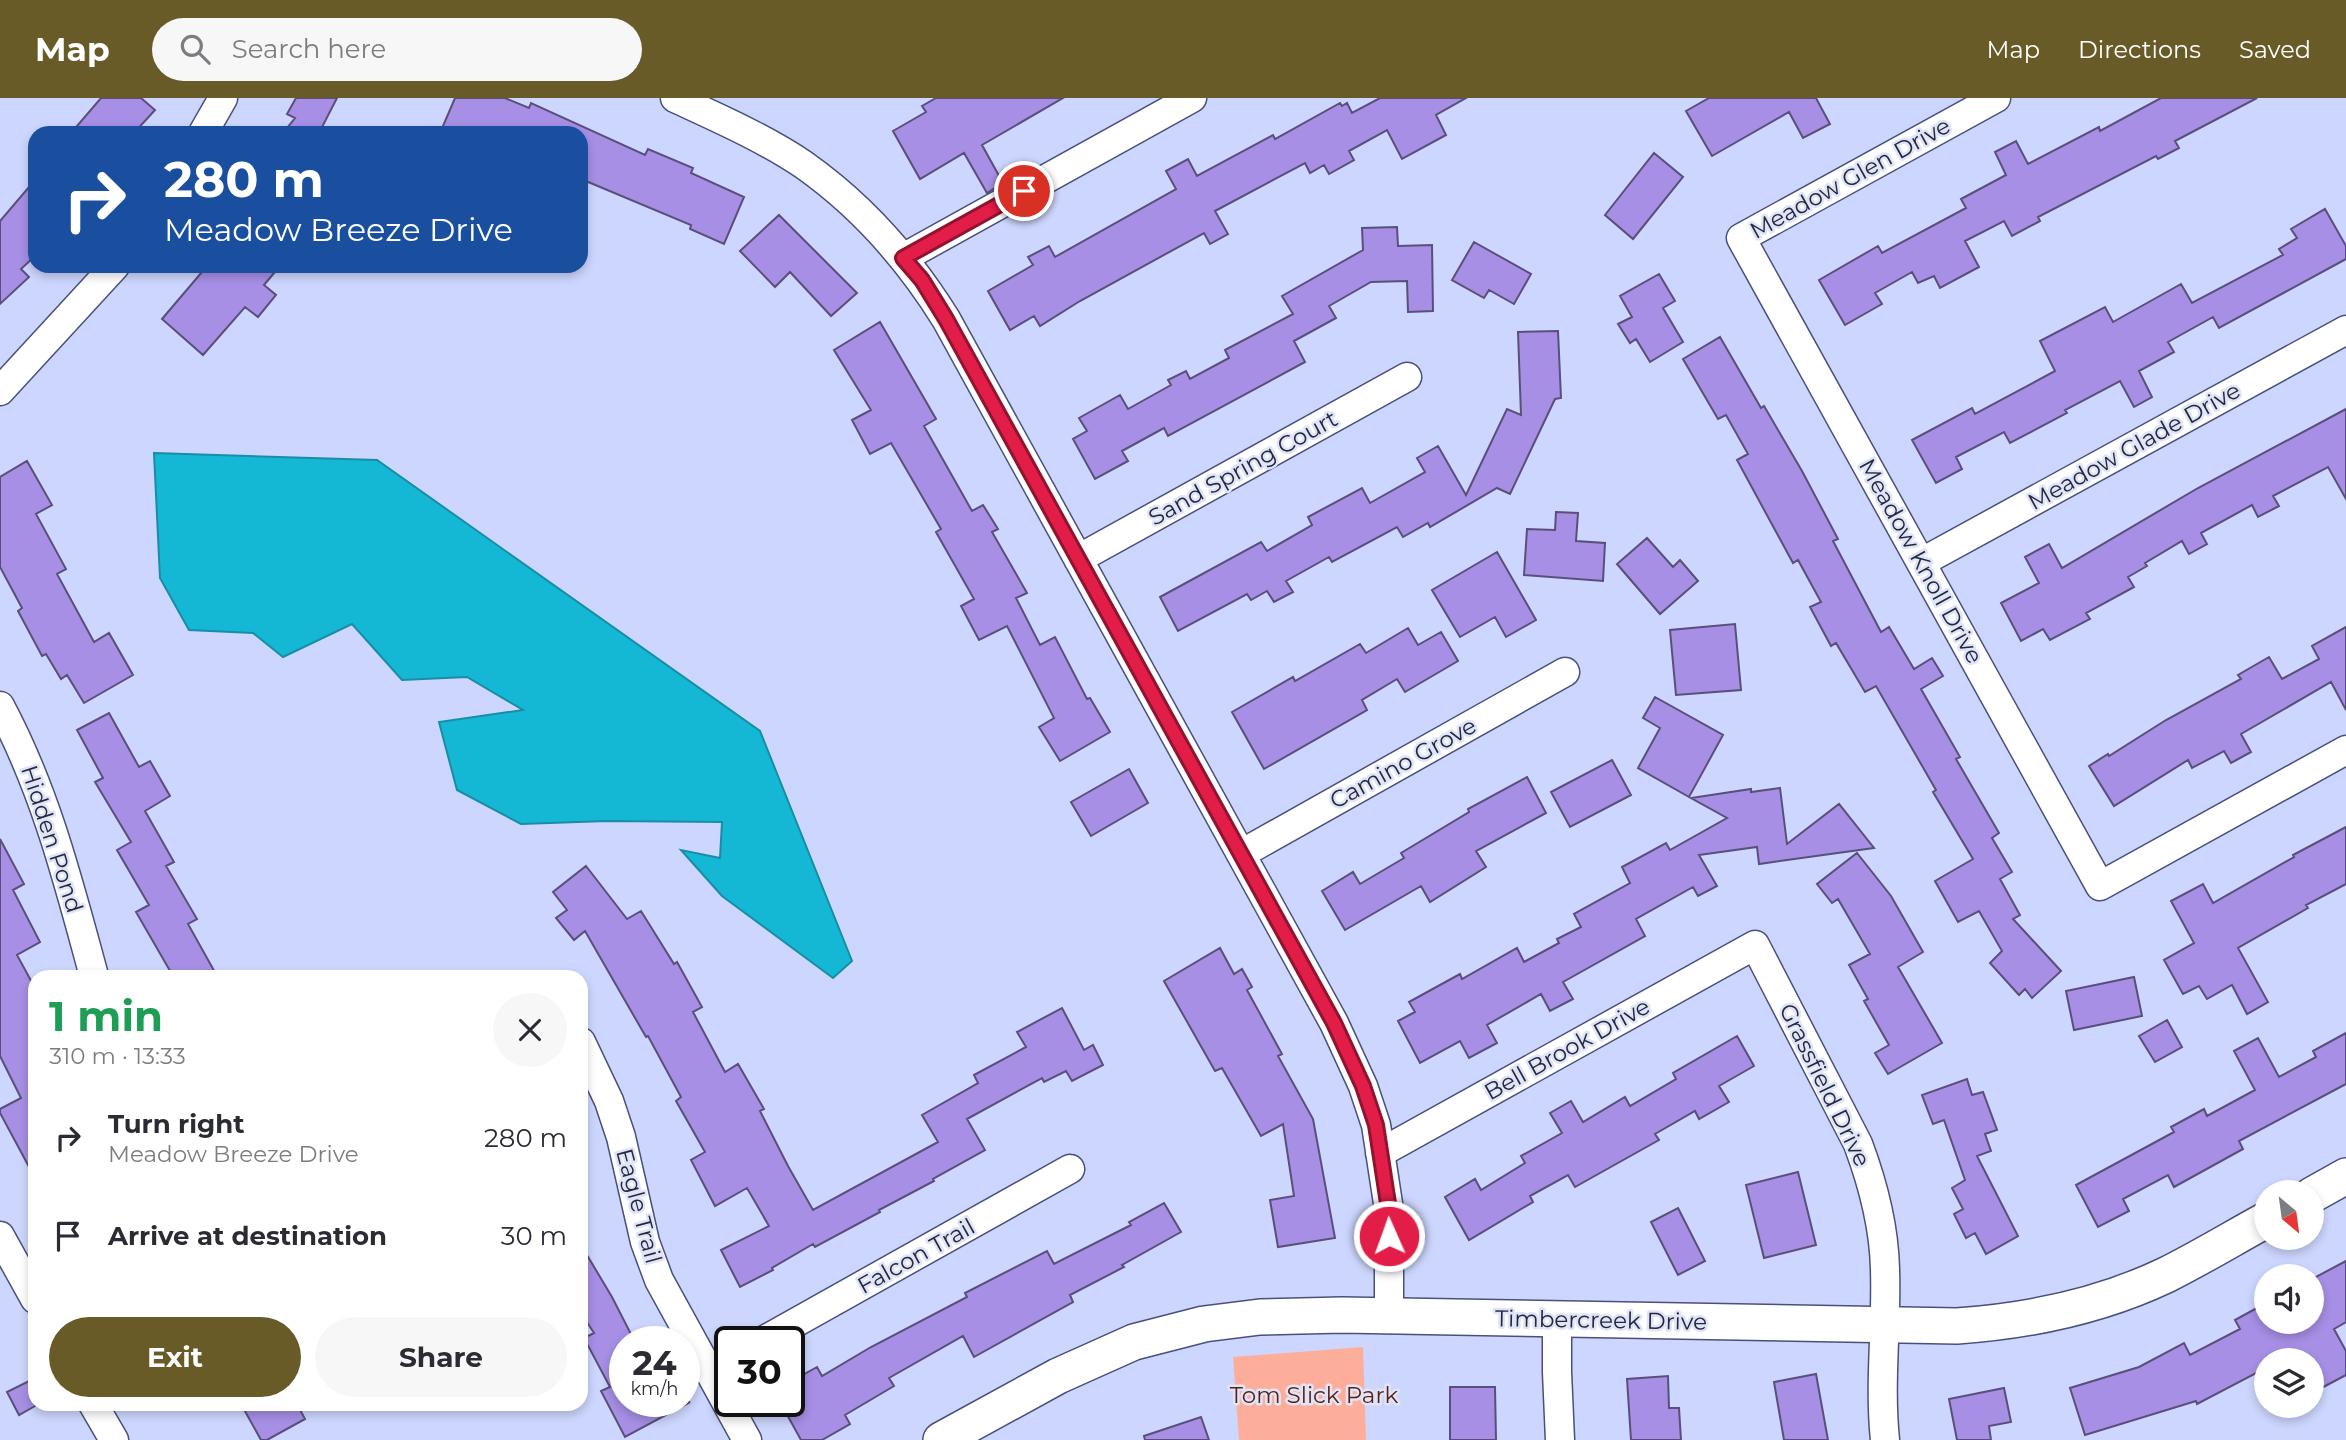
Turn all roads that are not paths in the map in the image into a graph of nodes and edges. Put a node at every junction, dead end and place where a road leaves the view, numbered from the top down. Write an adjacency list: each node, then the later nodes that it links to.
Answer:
1 (223, 98): 5 (street)
2 (675, 98): 7 (street)
3 (1192, 98): 7 (street)
4 (1996, 98): 6 (street, Meadow Glen Drive)
5 (207, 126)
6 (1741, 238): 13 (street, Meadow Knoll Drive)
7 (903, 258): 12 (street)
8 (109, 273): 11 (street)
9 (2346, 330): 13 (street, Meadow Glade Drive)
10 (1407, 377): 12 (street, Sand Spring Court)
11 (0, 391)
12 (1078, 558): 17 (street)
13 (1922, 562): 16 (street, Meadow Knoll Drive)
14 (1565, 672): 17 (street, Camino Grove)
15 (0, 706): 19 (street, Hidden Pond)
16 (2346, 750)
17 (1241, 854): 21 (street)
18 (1755, 945): 21 (street, Bell Brook Drive); 30 (street, Grassfield Drive)
19 (92, 970)
20 (588, 1057): 32 (street, Eagle Trail)
21 (1380, 1153): 28 (street)
22 (1070, 1169): 31 (street, Falcon Trail)
23 (2346, 1177): 24 (street)
24 (2324, 1189)
25 (2254, 1227): 30 (street, Timbercreek Drive)
26 (0, 1236): 27 (street)
27 (28, 1286)
28 (1389, 1315): 29 (street, Timbercreek Drive); 37 (street, Timbercreek Drive)
29 (1557, 1320): 30 (street, Timbercreek Drive); 38 (street)
30 (1883, 1325): 39 (street, Grassfield Drive)
31 (790, 1326)
32 (714, 1358)
33 (97, 1411): 35 (street)
34 (739, 1417): 36 (street, Eagle Trail)
35 (114, 1440)
36 (747, 1440)
37 (941, 1440)
38 (1560, 1440)
39 (1885, 1440)

